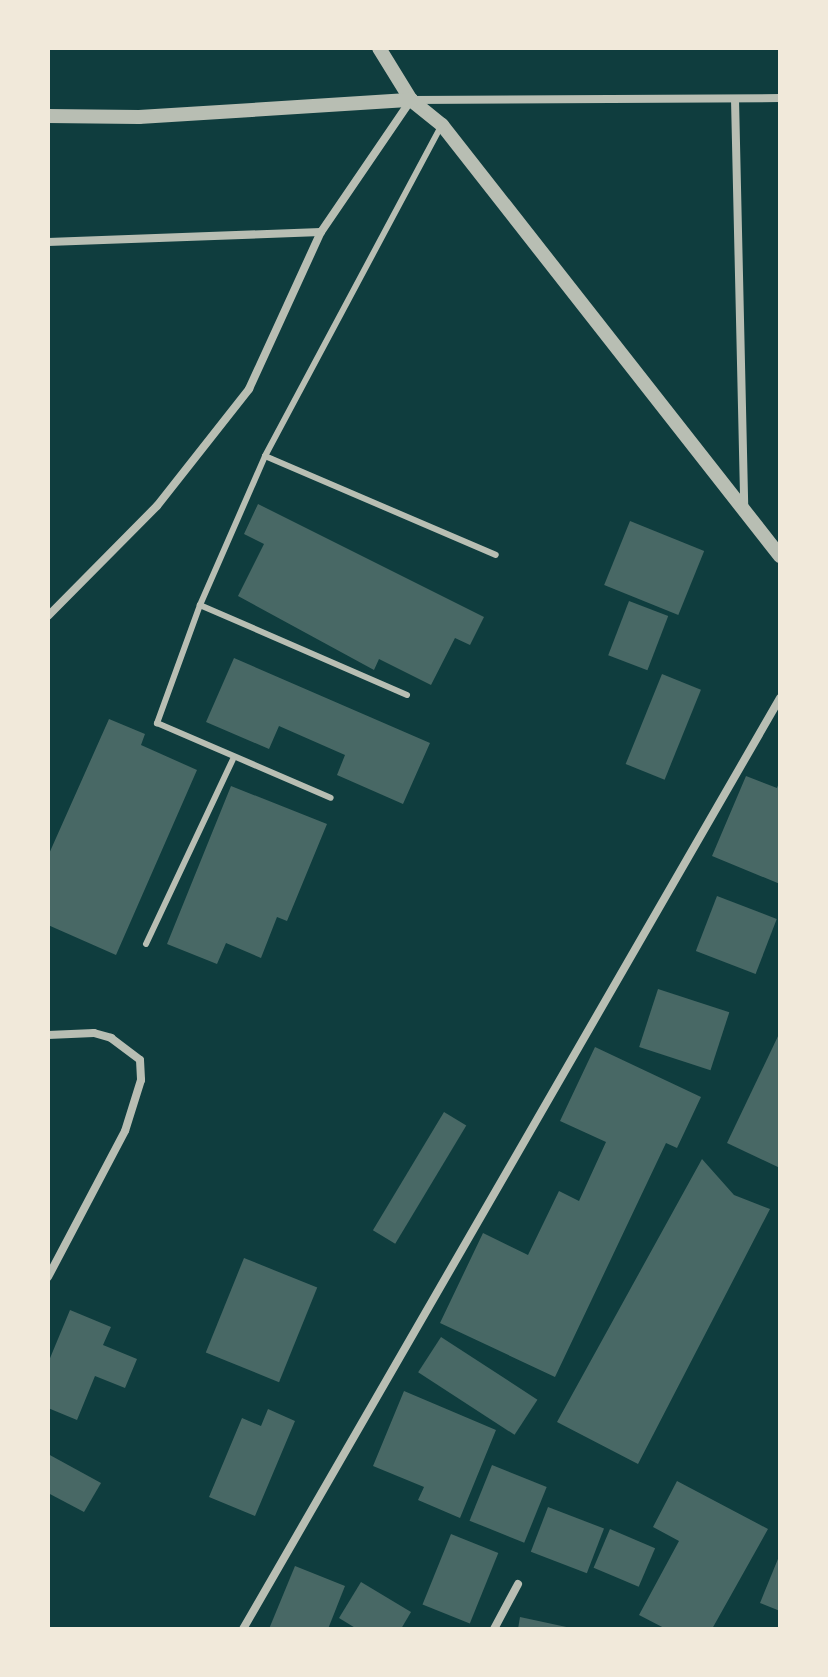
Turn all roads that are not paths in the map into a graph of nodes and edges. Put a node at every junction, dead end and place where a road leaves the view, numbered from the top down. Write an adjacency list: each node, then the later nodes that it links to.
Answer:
1 (379, 48): 4 (street)
2 (780, 98): 3 (street)
3 (735, 99): 4 (street); 10 (street)
4 (411, 100): 5 (street); 6 (street); 7 (street)
5 (48, 116)
6 (442, 125): 9 (lane); 10 (street)
7 (321, 232): 8 (street); 14 (street)
8 (48, 242)
9 (265, 456): 11 (lane); 13 (lane)
10 (744, 510): 12 (street)
11 (496, 555)
12 (780, 556)
13 (200, 605): 15 (lane); 17 (lane)
14 (48, 616)
15 (407, 695)
16 (780, 698): 23 (street)
17 (233, 759): 18 (lane); 19 (lane)
18 (331, 798)
19 (146, 944)
20 (48, 1035): 21 (street)
21 (48, 1277)
22 (518, 1584): 24 (street)
23 (243, 1629)
24 (494, 1629)

